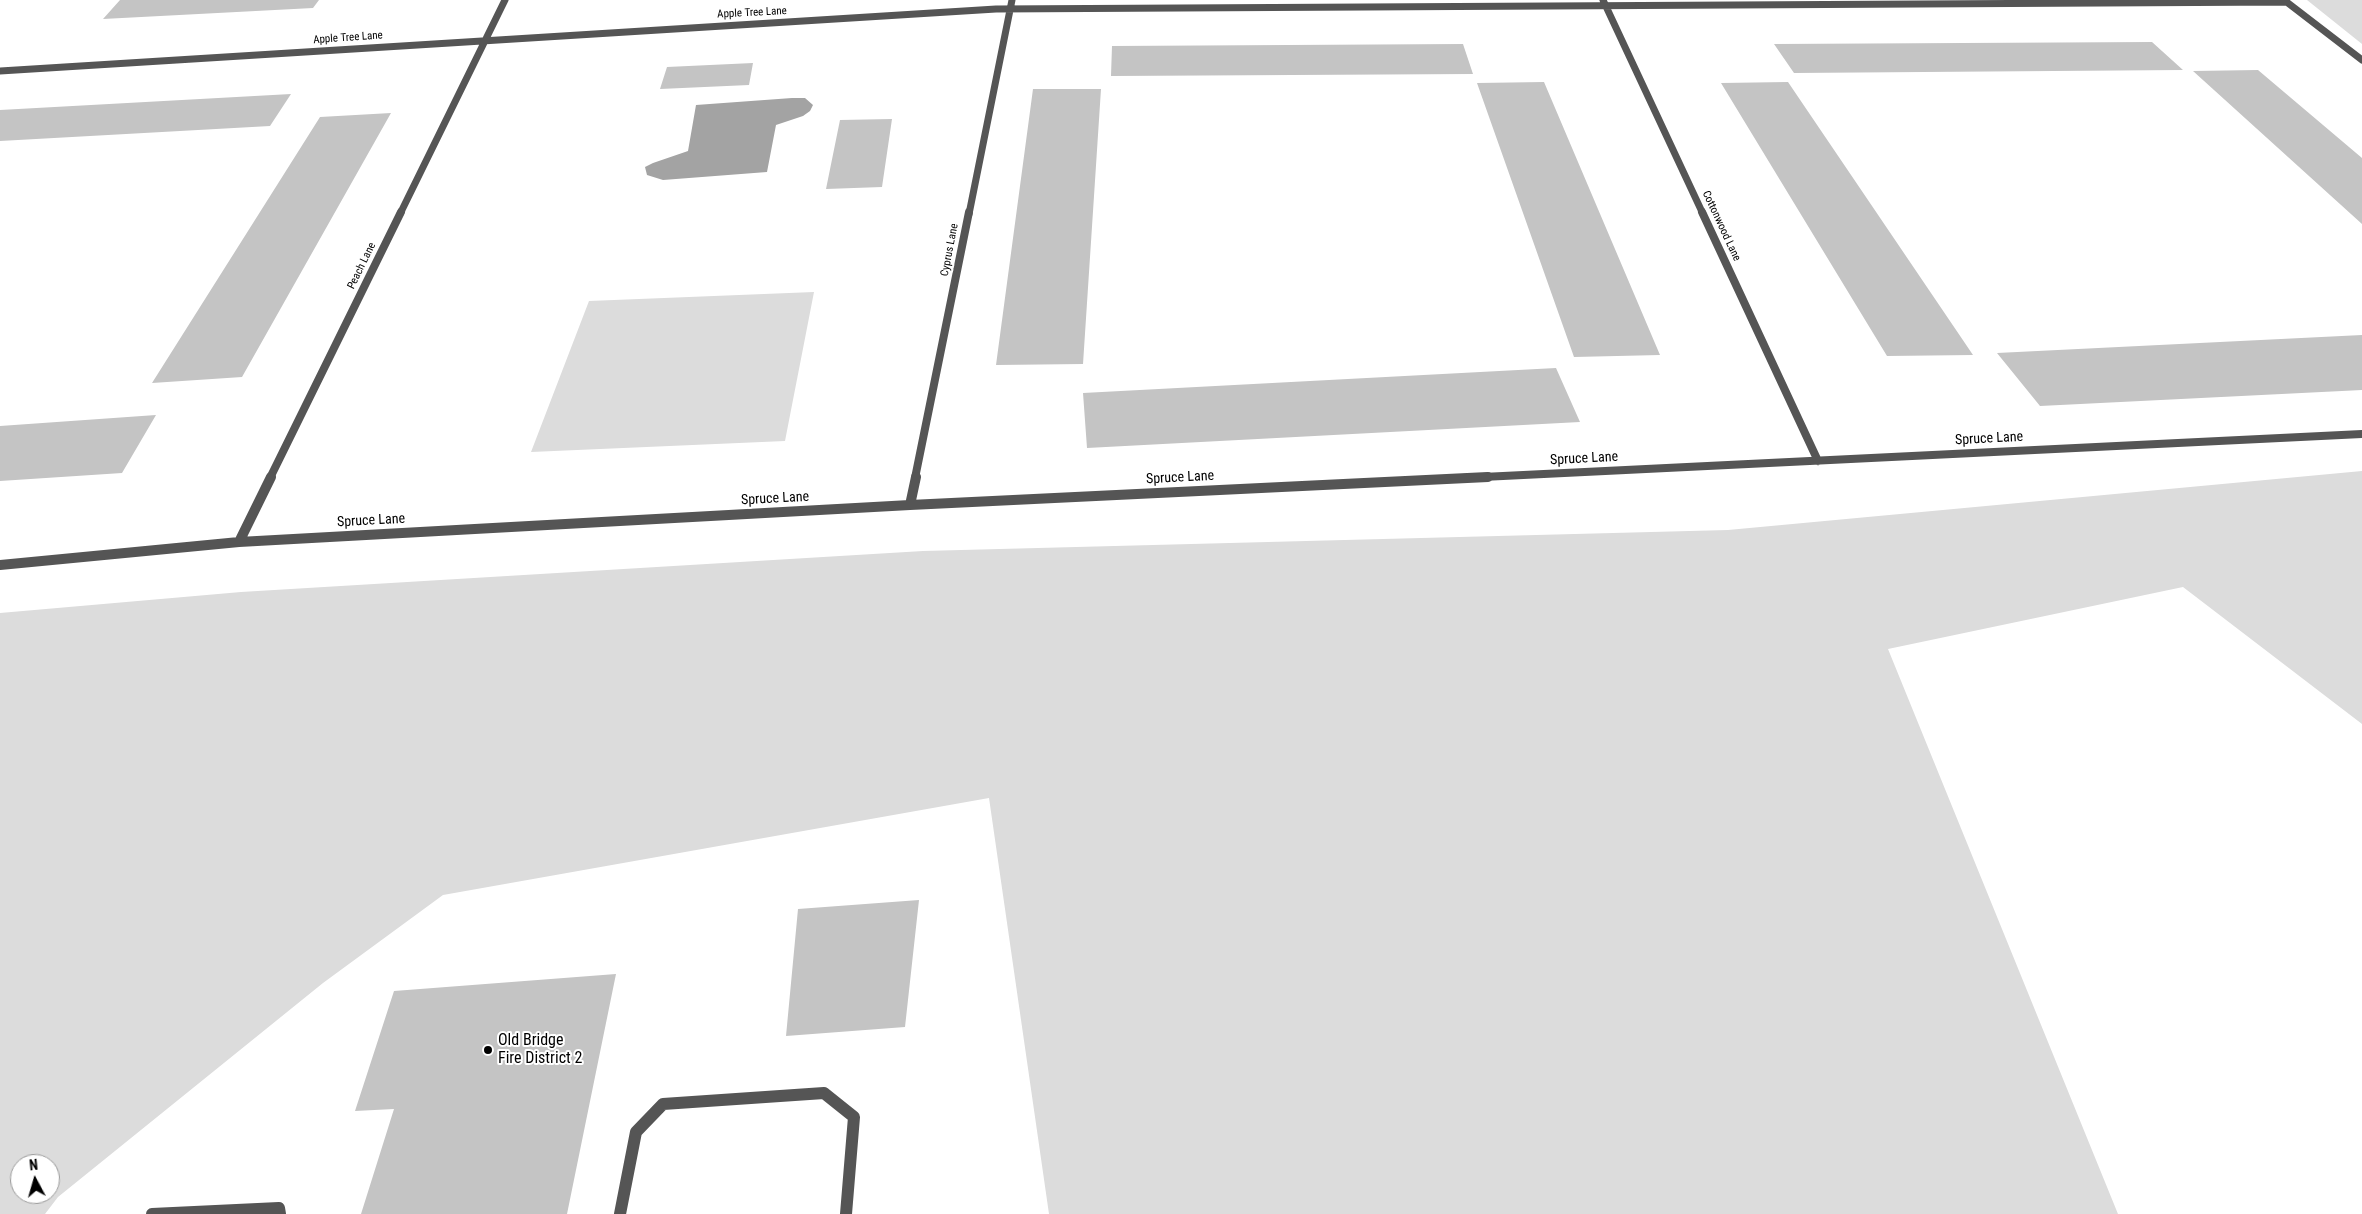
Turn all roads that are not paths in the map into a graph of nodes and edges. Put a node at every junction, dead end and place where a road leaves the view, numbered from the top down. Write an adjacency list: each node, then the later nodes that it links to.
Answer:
1 (505, 0): 6 (street, Peach Lane)
2 (1012, 0): 5 (street, Cyprus Lane)
3 (2285, 1): 4 (street, Apple Tree Lane); 7 (street)
4 (1604, 2): 5 (street, Apple Tree Lane); 10 (street, Cottonwood Lane)
5 (1010, 9): 6 (street, Apple Tree Lane); 11 (street, Cyprus Lane)
6 (486, 39): 8 (street, Apple Tree Lane); 12 (street, Peach Lane)
7 (2362, 60)
8 (0, 71)
9 (2362, 434): 10 (street, Spruce Lane)
10 (1818, 461): 11 (street, Spruce Lane)
11 (910, 505): 12 (street, Spruce Lane)
12 (239, 542): 13 (street, Spruce Lane)
13 (0, 565)
14 (152, 1214): 15 (street)
15 (280, 1214)
16 (620, 1214): 17 (street)
17 (846, 1214)

